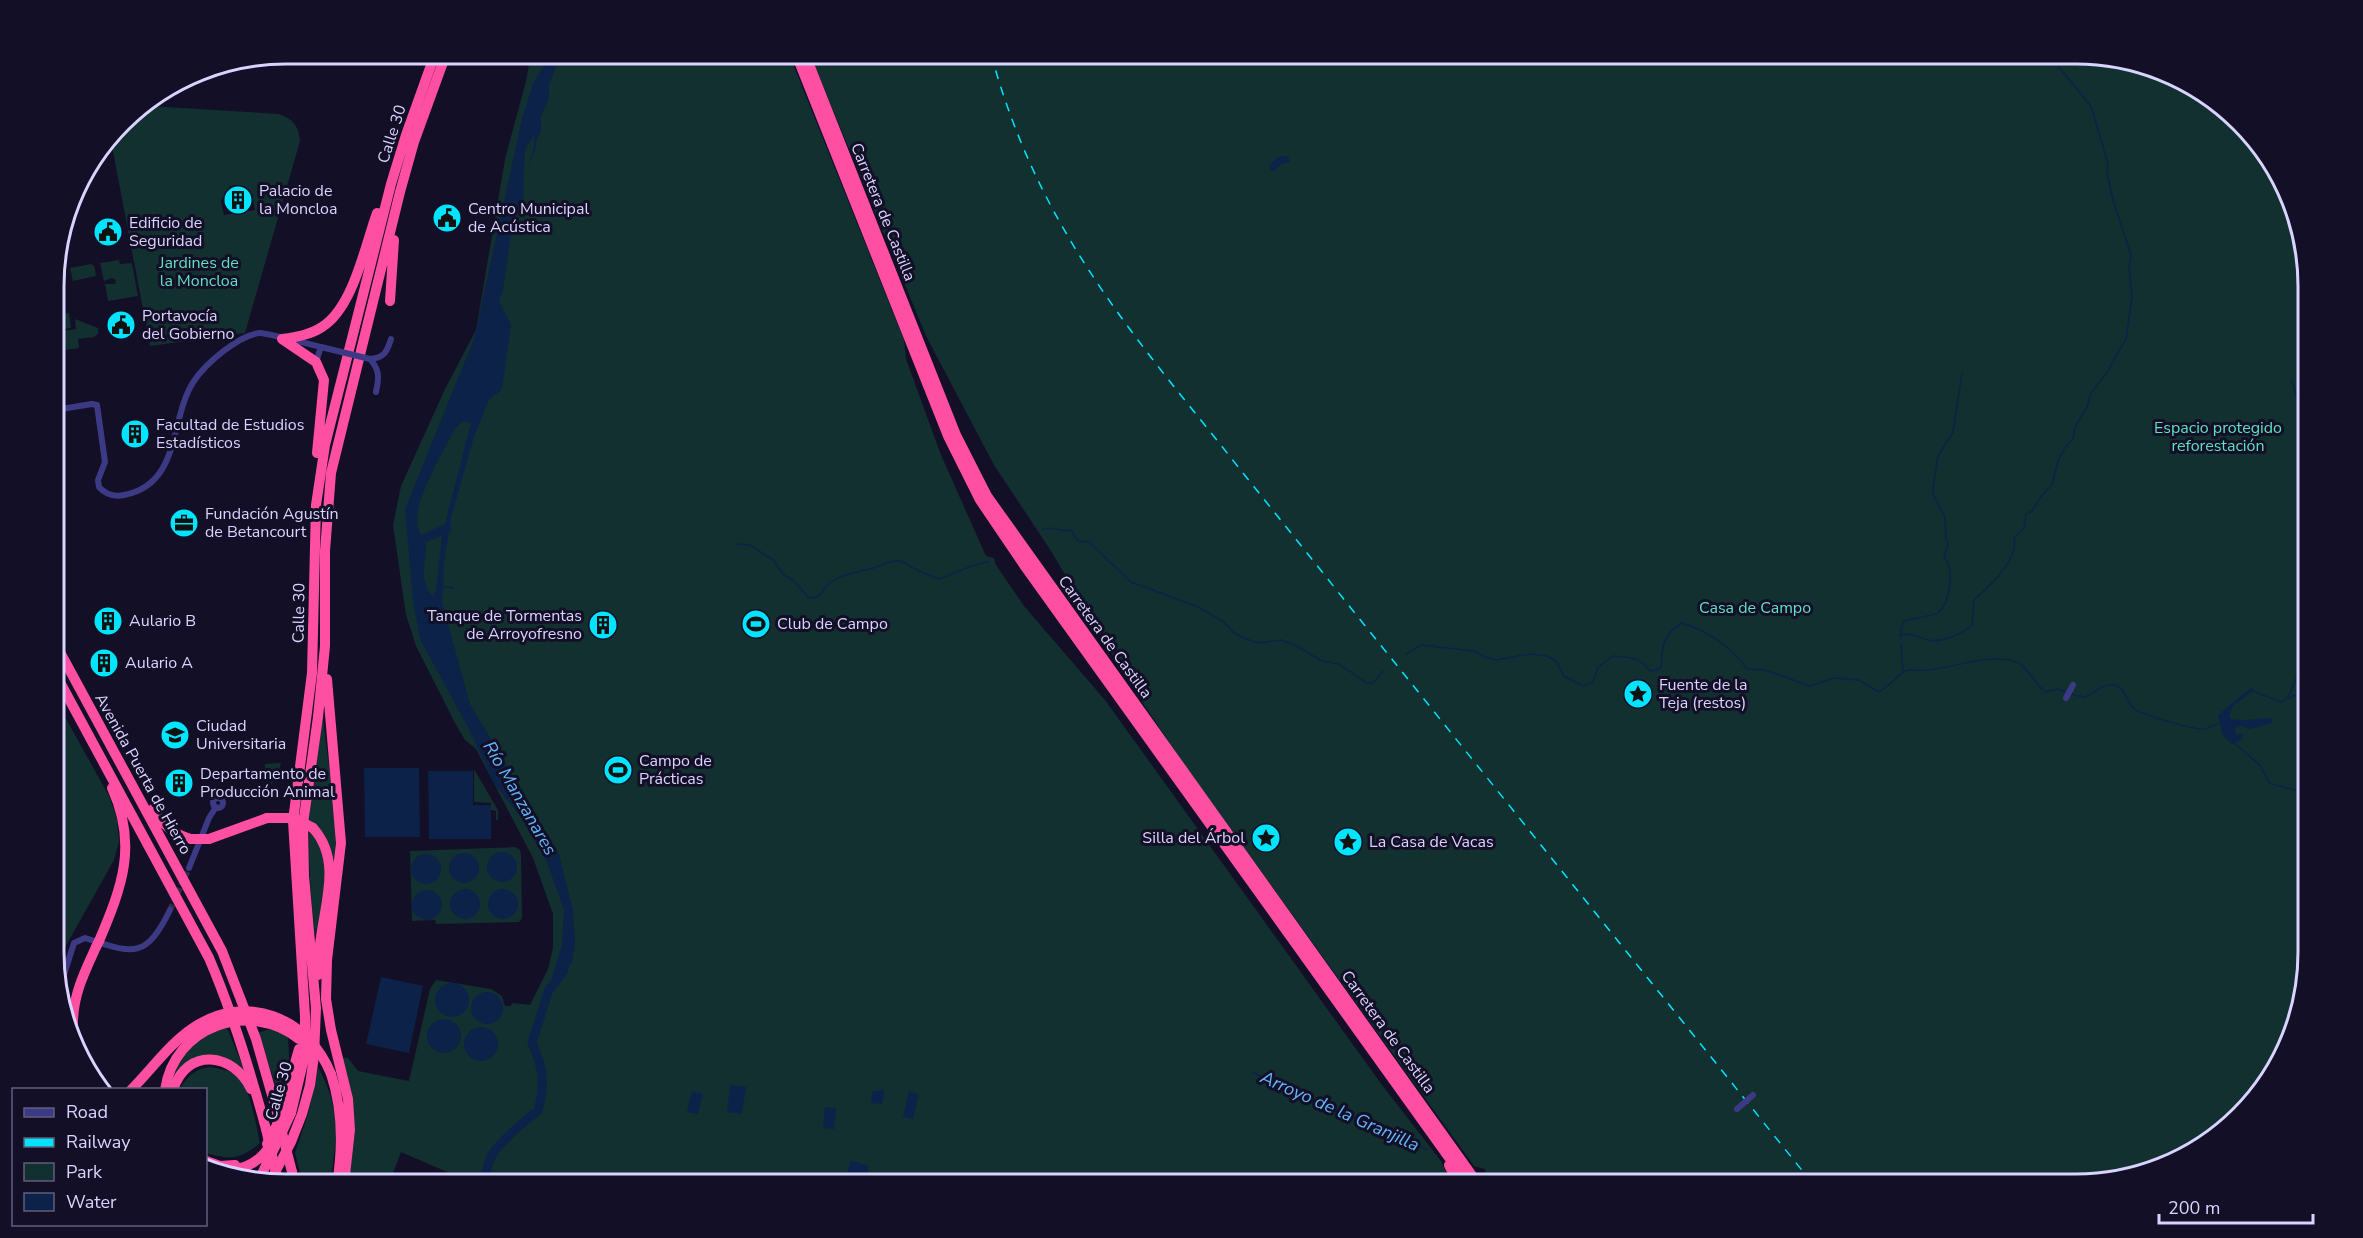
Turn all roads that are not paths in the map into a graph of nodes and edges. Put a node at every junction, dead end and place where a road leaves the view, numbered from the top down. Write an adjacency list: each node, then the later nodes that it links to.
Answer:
1 (431, 64): 5 (highway, Calle 30)
2 (442, 64): 6 (highway, Calle 30)
3 (800, 64): 17 (highway, Carretera de Castilla)
4 (809, 64): 17 (highway, Carretera de Castilla)
5 (391, 184): 8 (highway); 16 (highway, Calle 30)
6 (395, 213): 7 (highway); 18 (highway, Calle 30)
7 (390, 301)
8 (282, 339): 10 (street); 12 (highway); 14 (street)
9 (391, 339): 11 (street)
10 (321, 348): 11 (street, bridge); 12 (street)
11 (370, 359): 13 (street)
12 (316, 362): 16 (highway)
13 (376, 392)
14 (64, 409)
15 (334, 501): 18 (highway)
16 (316, 505): 28 (highway, Calle 30)
17 (999, 522): 19 (highway, Carretera de Castilla)
18 (325, 551): 20 (highway, Calle 30)
19 (1027, 563): 40 (highway, Carretera de Castilla); 43 (highway, Carretera de Castilla)
20 (325, 646): 32 (highway, Calle 30); 51 (highway)
21 (64, 657): 26 (highway, Avenida Puerta de Hierro)
22 (2073, 685): 24 (street)
23 (64, 689): 25 (highway, Avenida Puerta de Hierro)
24 (2066, 698)
25 (77, 712): 33 (highway); 41 (highway, Avenida Puerta de Hierro)
26 (120, 762): 32 (highway, bridge); 49 (highway, Avenida Puerta de Hierro, bridge)
27 (216, 807): 29 (street)
28 (293, 849): 34 (highway); 46 (highway, Calle 30)
29 (189, 868)
30 (170, 910): 31 (street)
31 (65, 970)
32 (316, 1008): 47 (highway, Calle 30)
33 (74, 1014)
34 (299, 1049): 44 (highway); 45 (highway)
35 (329, 1076): 36 (highway, bridge); 37 (highway, bridge); 50 (highway)
36 (132, 1088)
37 (165, 1088)
38 (174, 1088): 41 (highway)
39 (1755, 1094): 42 (street, bridge)
40 (1408, 1101): 52 (highway); 53 (highway, Carretera de Castilla)
41 (260, 1105): 48 (highway, bridge)
42 (1737, 1109)
43 (1447, 1140): 54 (highway, Carretera de Castilla); 55 (highway)
44 (228, 1166)
45 (239, 1168)
46 (263, 1172)
47 (275, 1173)
48 (276, 1173)
49 (292, 1174)
50 (336, 1174)
51 (345, 1174)
52 (1453, 1174)
53 (1461, 1174)
54 (1471, 1174)
55 (1475, 1174)

